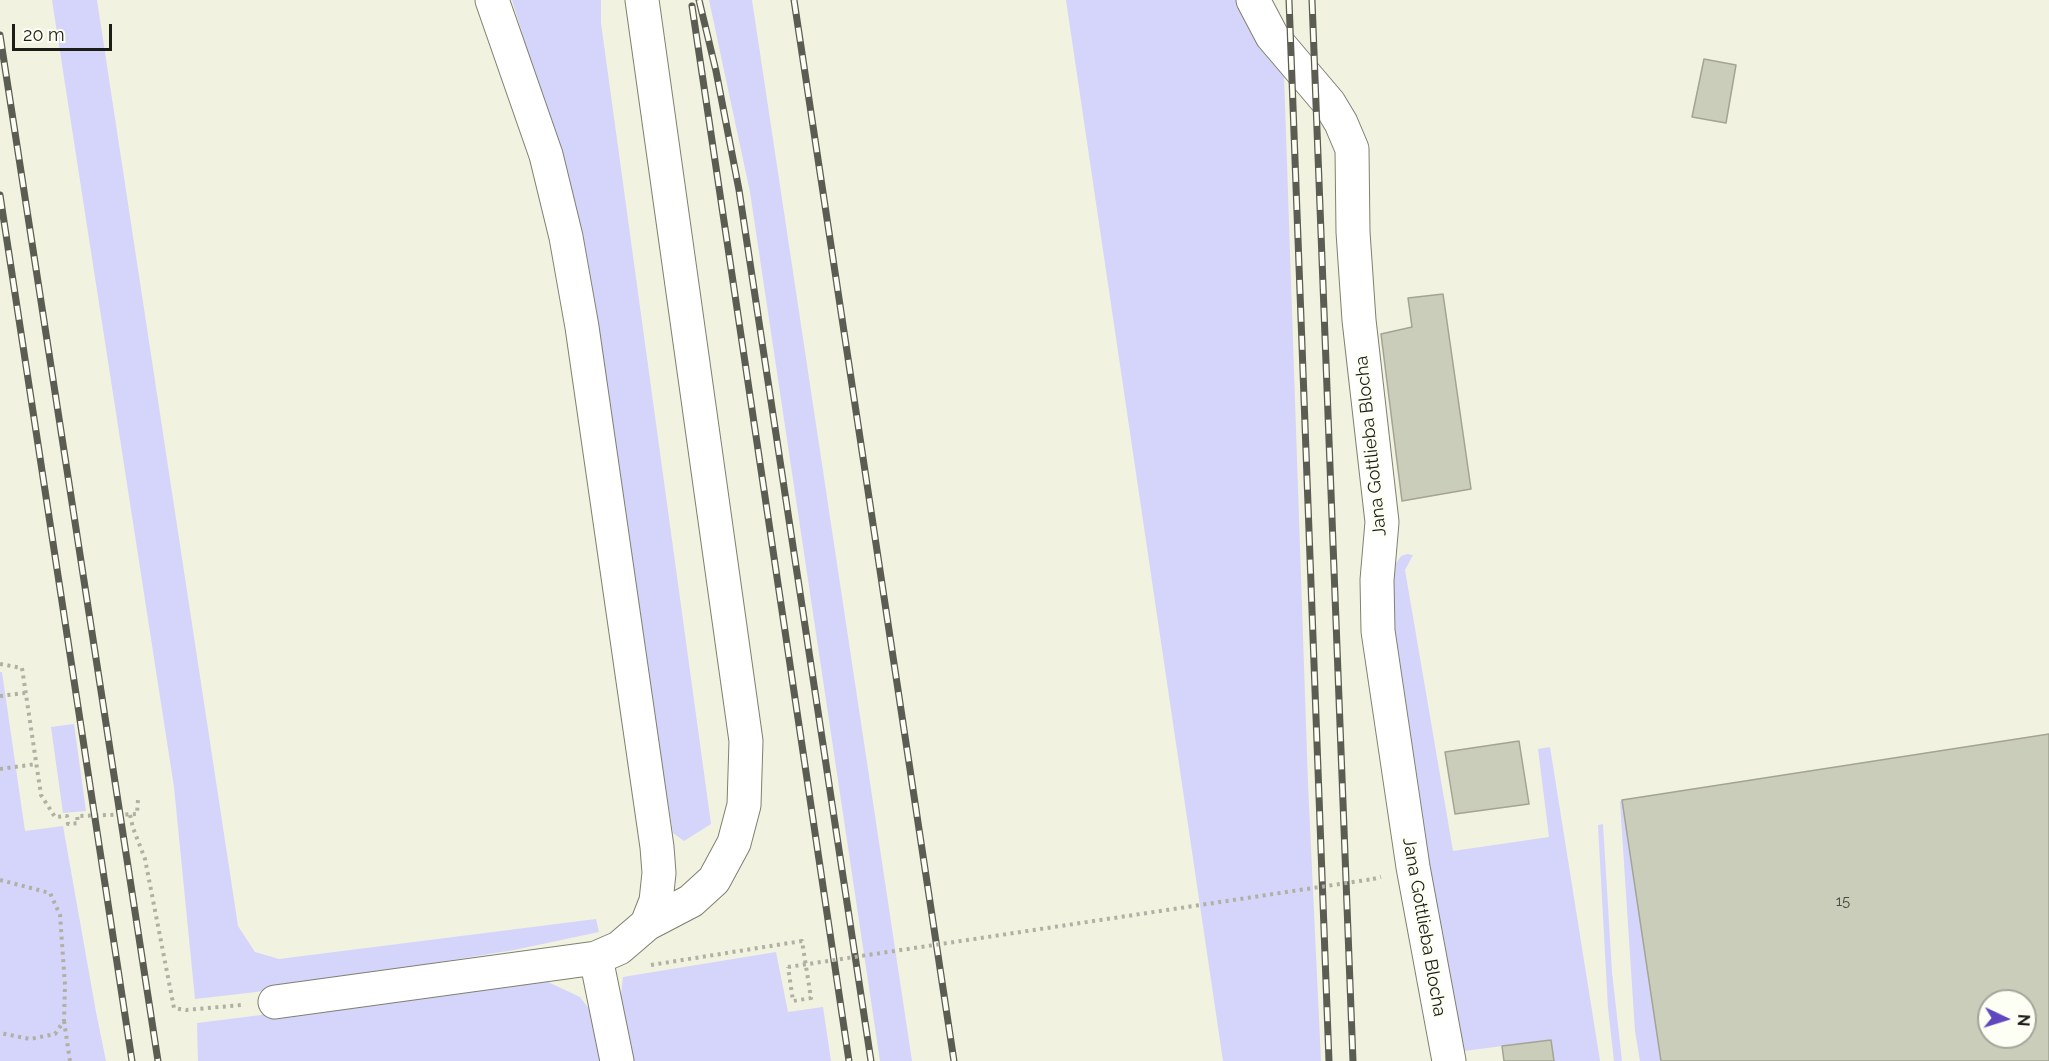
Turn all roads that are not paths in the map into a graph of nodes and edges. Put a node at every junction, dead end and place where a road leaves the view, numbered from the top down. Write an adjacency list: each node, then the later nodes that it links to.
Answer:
1 (492, 0): 4 (street)
2 (642, 0): 4 (street)
3 (1253, 0): 8 (street, Jana Gottlieba Blocha)
4 (647, 924): 5 (street)
5 (598, 966): 6 (street); 7 (street)
6 (275, 1002)
7 (616, 1061)
8 (1449, 1061)

